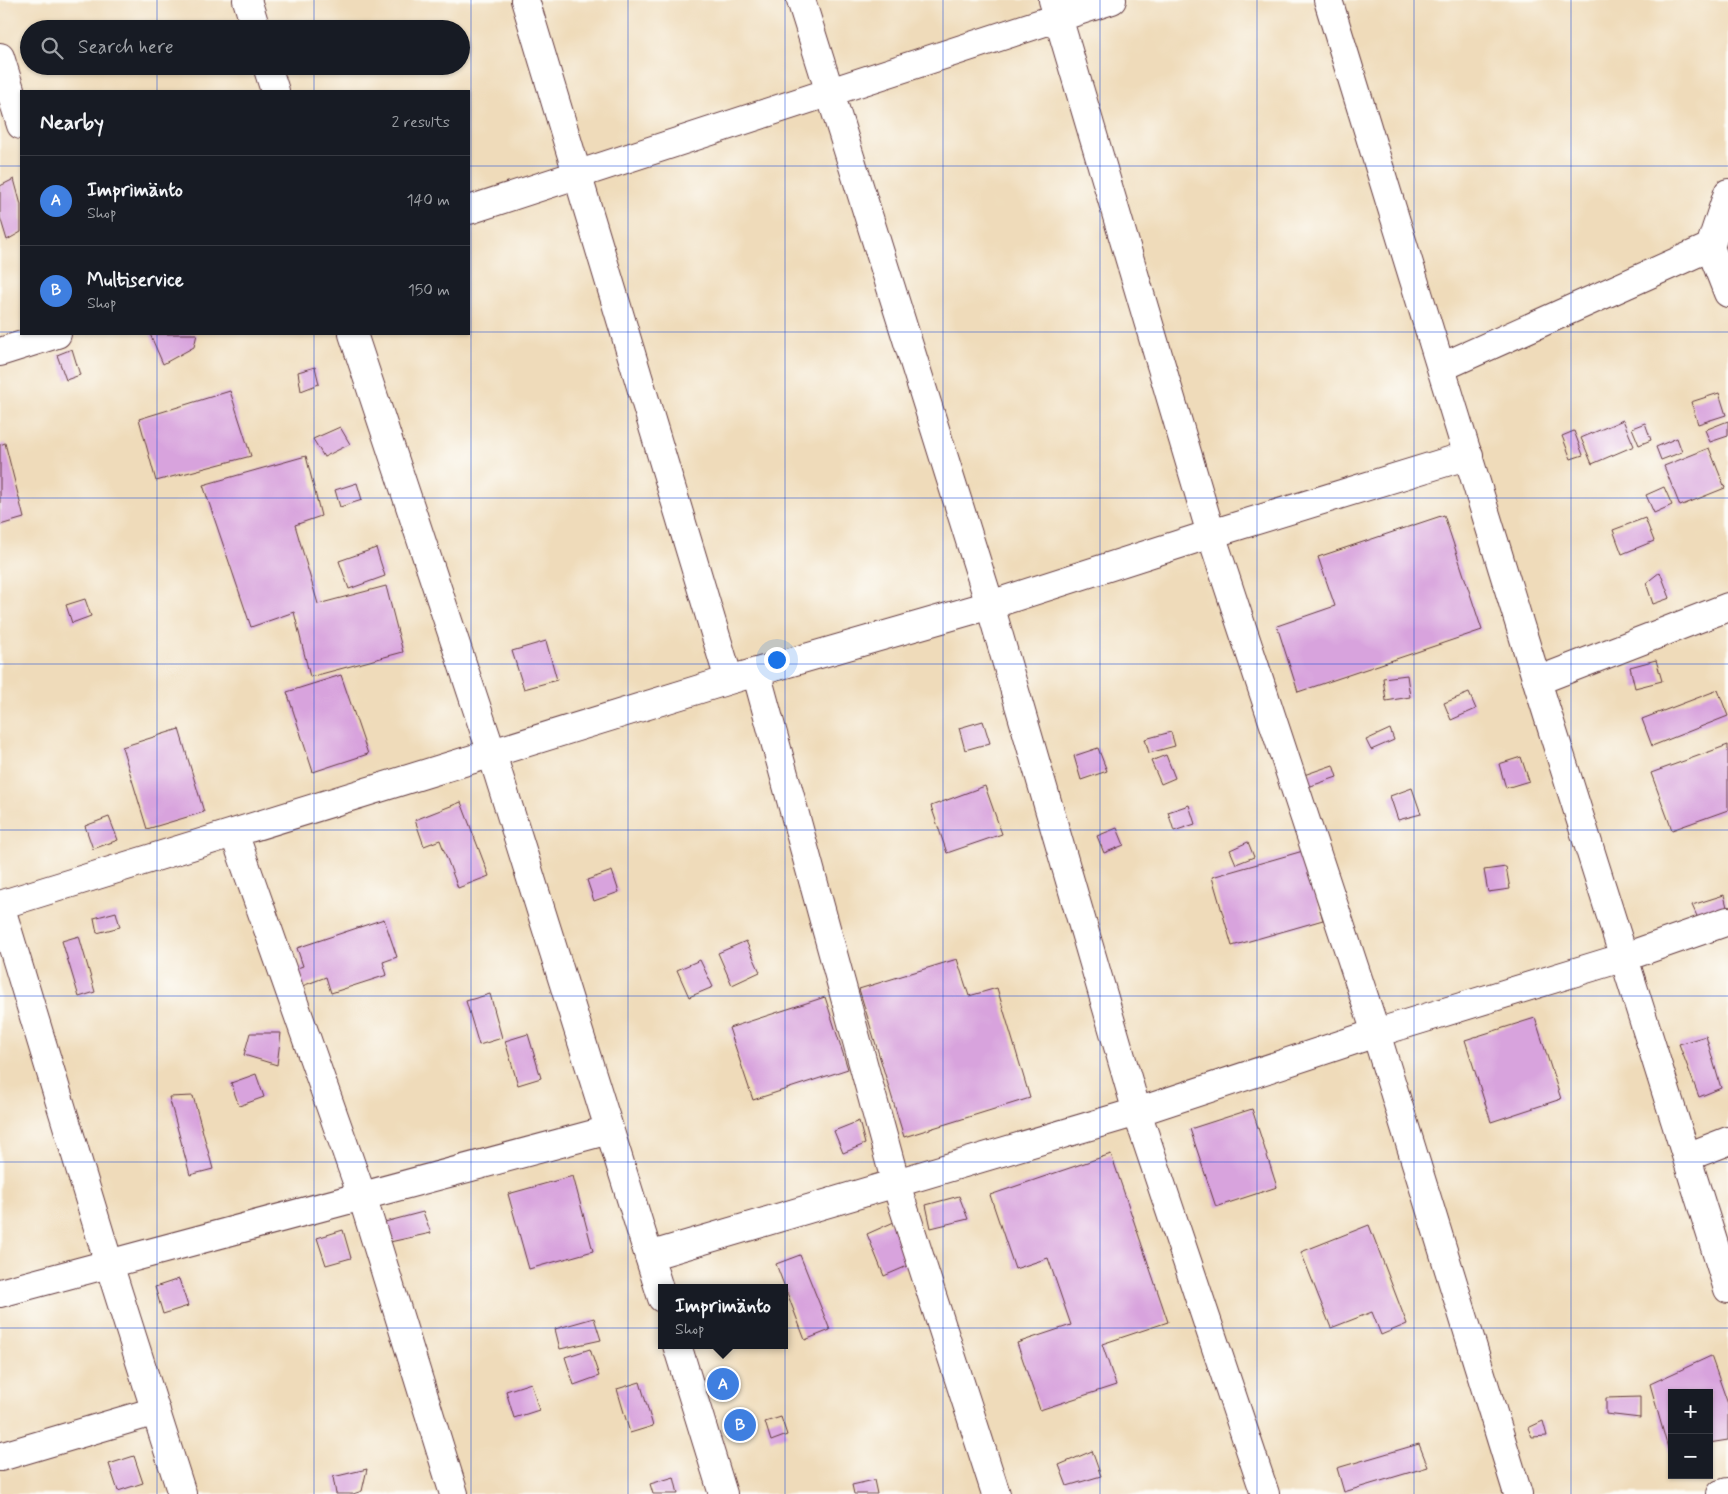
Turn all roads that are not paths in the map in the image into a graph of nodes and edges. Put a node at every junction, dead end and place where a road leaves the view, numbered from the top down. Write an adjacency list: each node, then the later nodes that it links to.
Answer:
1 (247, 0): 7 (street)
2 (525, 0): 13 (street)
3 (801, 0): 11 (street)
4 (1112, 0): 6 (street)
5 (1328, 0): 21 (street)
6 (1056, 8): 11 (street); 23 (street)
7 (253, 20)
8 (0, 57): 12 (street)
9 (271, 75): 10 (street)
10 (275, 90)
11 (830, 92): 13 (street); 24 (street)
12 (20, 122)
13 (579, 174): 15 (street); 27 (street)
14 (1728, 194): 16 (street)
15 (470, 210)
16 (1710, 247): 17 (street); 21 (street)
17 (1728, 293)
18 (54, 335): 20 (street)
19 (353, 335): 29 (street)
20 (0, 352)
21 (1442, 367): 22 (street)
22 (1469, 455): 23 (street); 28 (street)
23 (1211, 534): 24 (street); 34 (street)
24 (990, 605): 26 (street); 35 (street)
25 (1728, 607): 28 (street)
26 (756, 672): 27 (street); 39 (street)
27 (729, 680): 29 (street)
28 (1537, 681): 33 (street)
29 (492, 754): 30 (street); 36 (street)
30 (234, 833): 31 (street); 40 (street)
31 (0, 905): 42 (street)
32 (1728, 921): 33 (street)
33 (1625, 957): 34 (street); 38 (street)
34 (1376, 1033): 35 (street); 55 (street)
35 (1137, 1112): 39 (street); 54 (street)
36 (609, 1130): 40 (street); 41 (street)
37 (1728, 1141): 38 (street)
38 (1687, 1157): 44 (street)
39 (896, 1184): 41 (street); 53 (street)
40 (362, 1196): 42 (street); 51 (street)
41 (649, 1256): 43 (street)
42 (109, 1264): 45 (street); 47 (street)
43 (658, 1285)
44 (1728, 1288)
45 (0, 1293)
46 (677, 1349): 52 (street)
47 (156, 1412): 48 (street); 50 (street)
48 (0, 1457)
49 (1728, 1492): 56 (street)
50 (182, 1494)
51 (454, 1494)
52 (723, 1494)
53 (996, 1494)
54 (1265, 1494)
55 (1518, 1494)
56 (1721, 1494)

